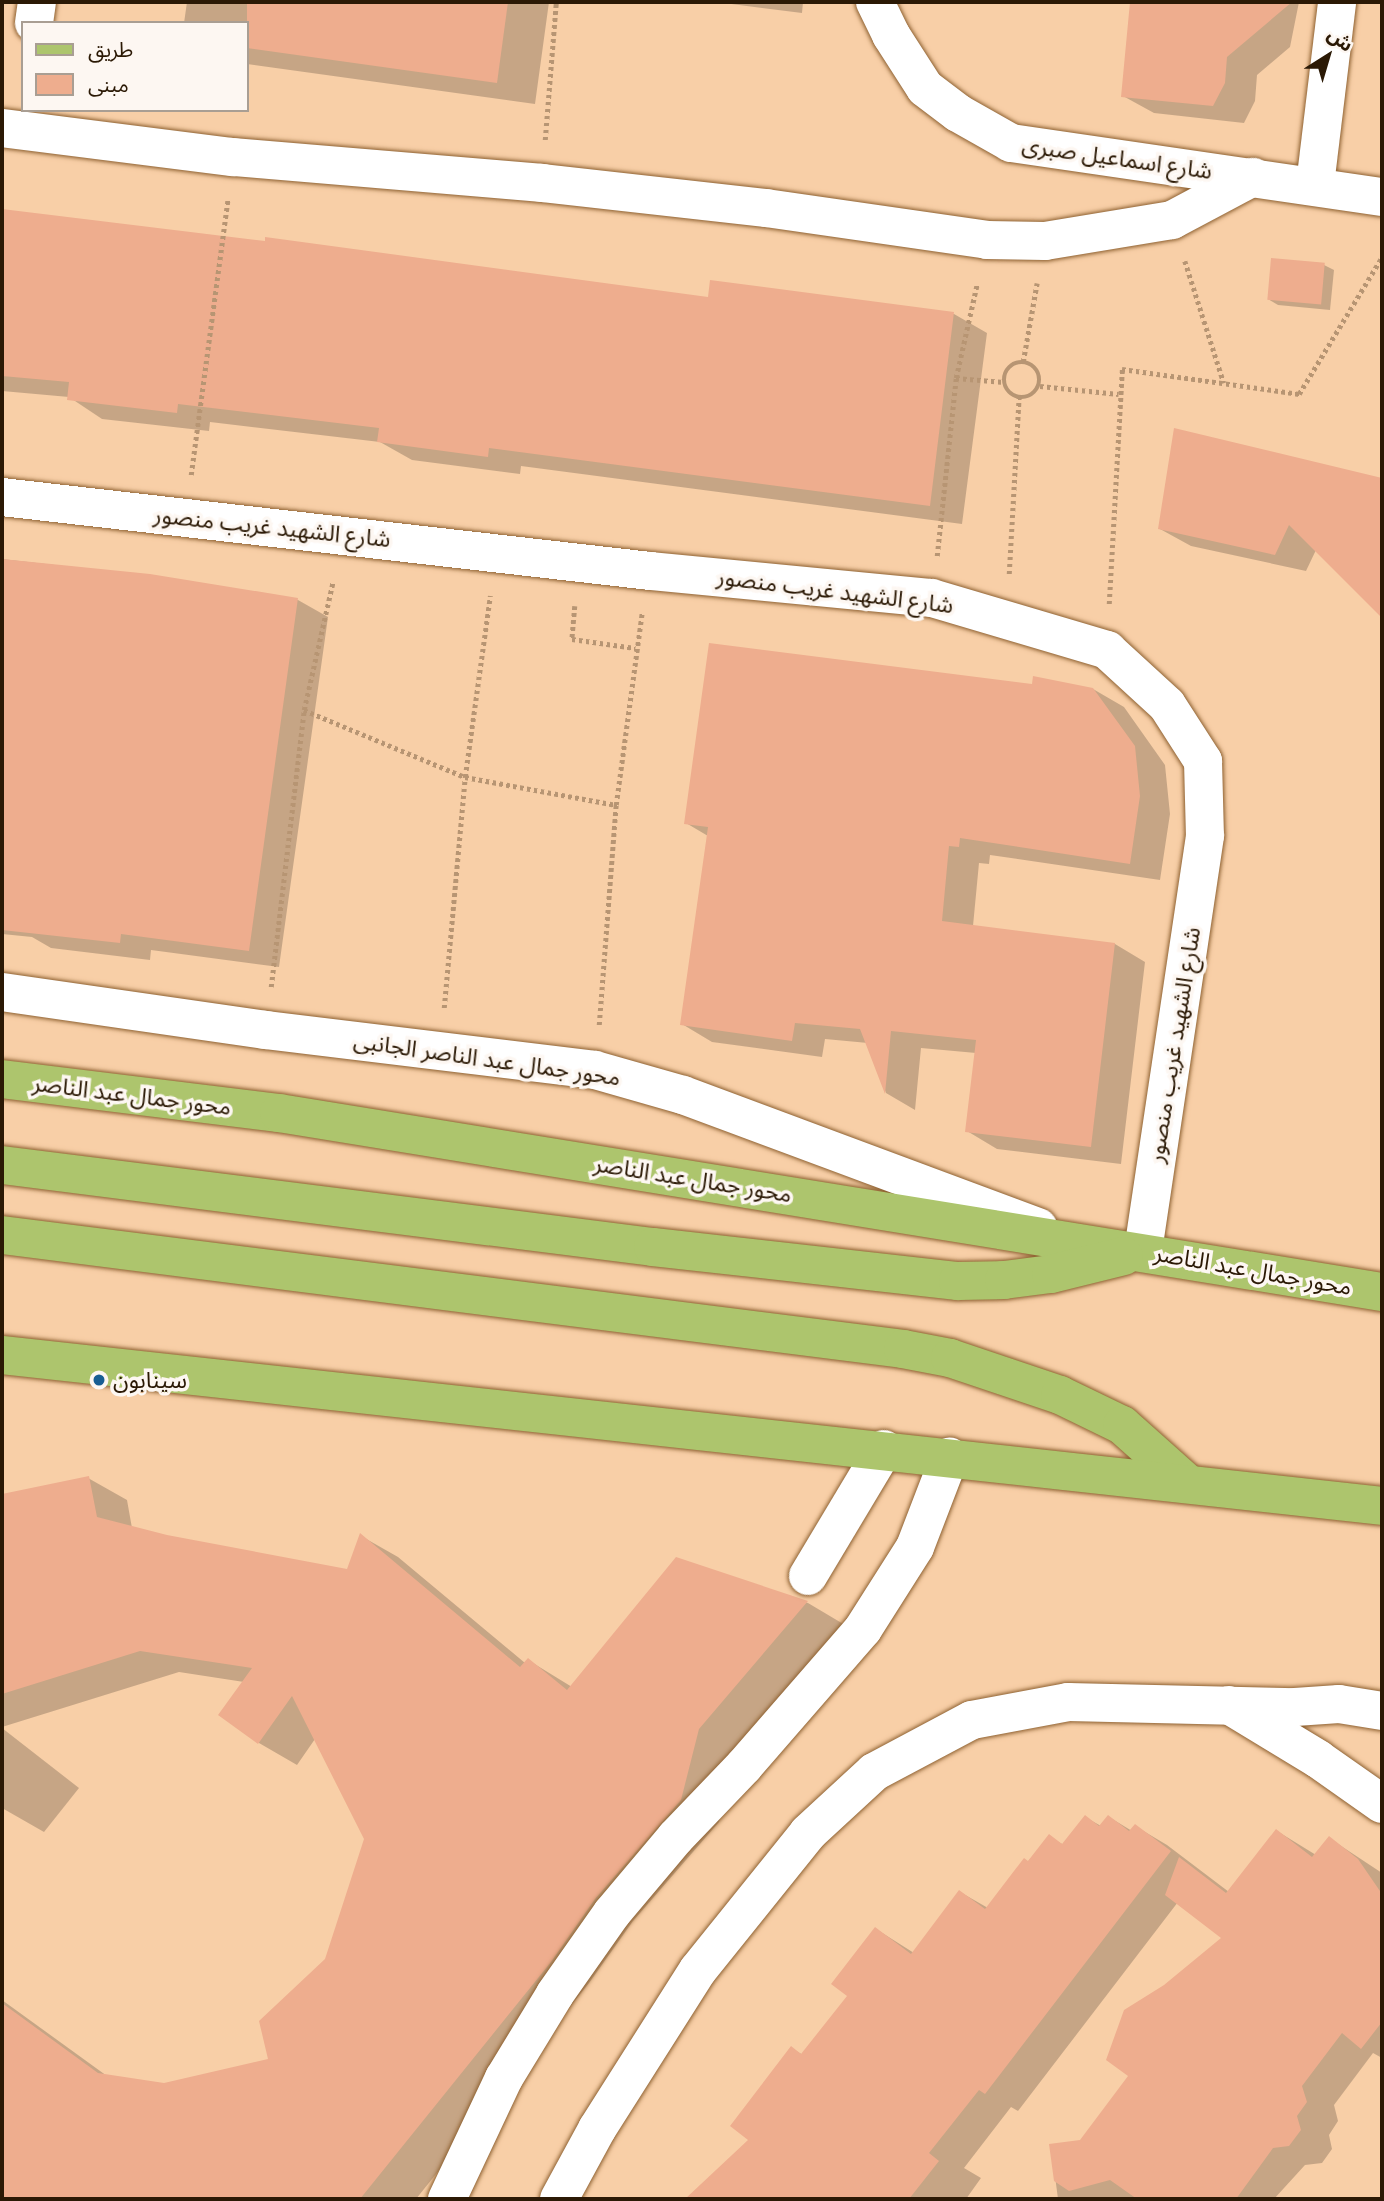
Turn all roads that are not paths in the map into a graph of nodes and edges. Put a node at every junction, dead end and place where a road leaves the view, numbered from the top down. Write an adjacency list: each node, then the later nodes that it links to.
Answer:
1 (37, 2): 4 (street)
2 (874, 2): 6 (street, شارع اسماعيل صبرى)
3 (1337, 2): 7 (street)
4 (34, 21)
5 (15, 123): 6 (street)
6 (1253, 177): 7 (street, شارع اسماعيل صبرى)
7 (1315, 185): 8 (street, شارع اسماعيل صبرى)
8 (1382, 197)
9 (2, 497): 15 (street, شارع الشهيد غريب منصور)
10 (2, 992): 14 (street, محور جمال عبد الناصر الجانبى)
11 (2, 1079): 14 (main road, محور جمال عبد الناصر)
12 (2, 1165): 15 (main road)
13 (2, 1235): 20 (main road)
14 (1073, 1240): 15 (main road, محور جمال عبد الناصر)
15 (1143, 1251): 16 (main road, محور جمال عبد الناصر)
16 (1382, 1292)
17 (2, 1355): 18 (main road)
18 (884, 1450): 19 (main road); 22 (street)
19 (950, 1456): 20 (main road); 26 (street)
20 (1186, 1482): 21 (main road)
21 (1382, 1506)
22 (808, 1576)
23 (1227, 1704): 24 (street); 25 (street); 27 (street)
24 (1382, 1711)
25 (1382, 1804)
26 (447, 2199)
27 (559, 2199)

